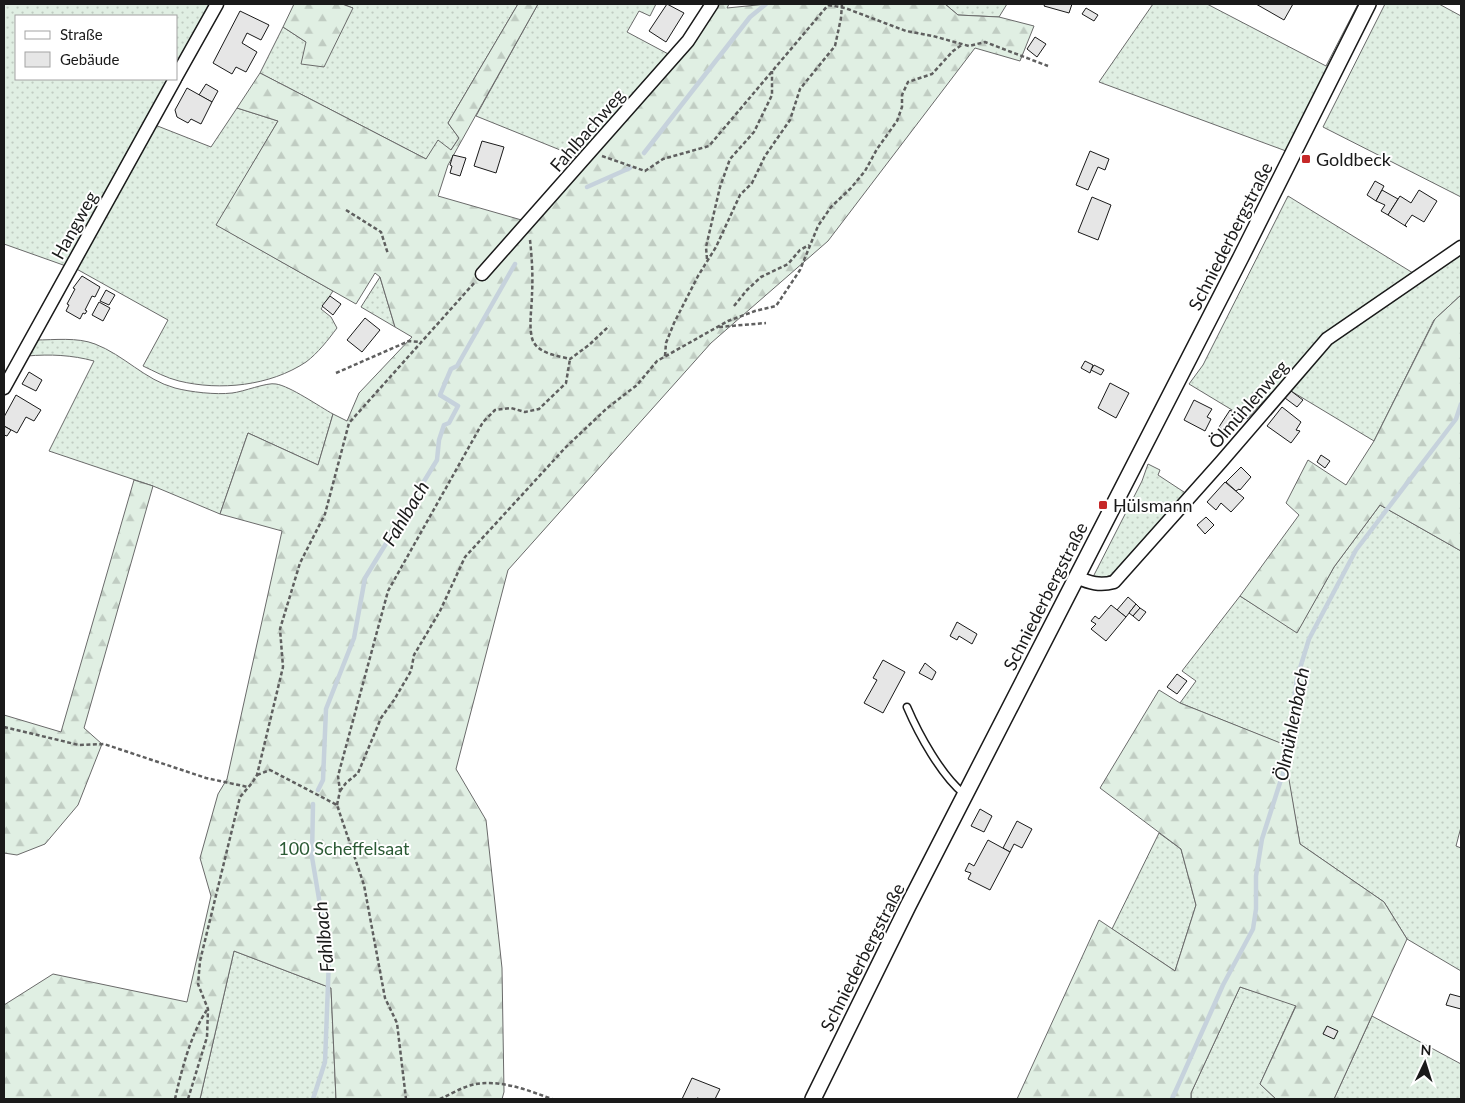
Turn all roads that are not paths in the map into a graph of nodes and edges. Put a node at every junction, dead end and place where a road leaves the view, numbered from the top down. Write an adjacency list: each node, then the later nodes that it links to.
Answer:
1 (217, 4): 4 (street, Hangweg)
2 (712, 4): 7 (street, Fahlbachweg)
3 (1368, 4): 9 (street, Schniederbergstraße)
4 (178, 74)
5 (175, 80): 8 (street, Hangweg)
6 (1461, 247): 9 (street, Ölmühlenweg)
7 (482, 274)
8 (4, 388)
9 (1076, 577): 11 (street, Schniederbergstraße)
10 (907, 708): 11 (lane)
11 (965, 795): 12 (street, Schniederbergstraße)
12 (812, 1099)

